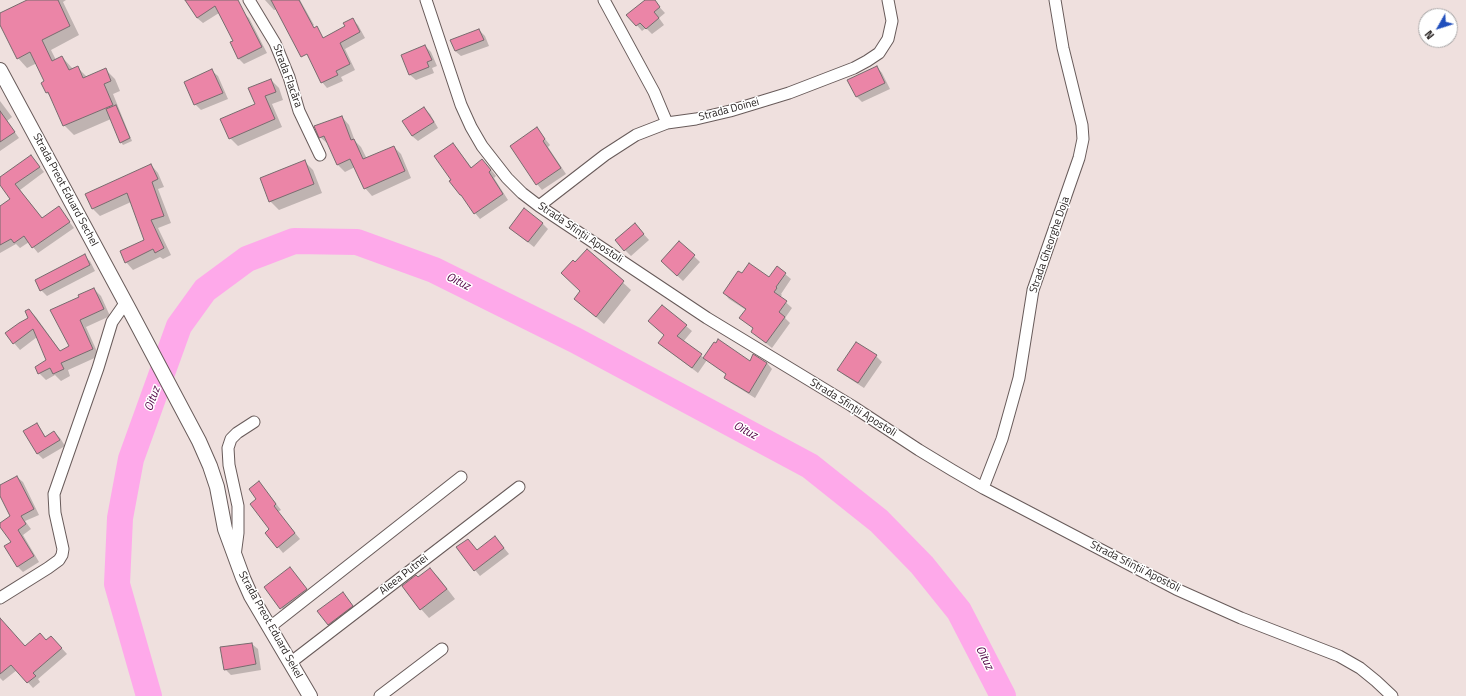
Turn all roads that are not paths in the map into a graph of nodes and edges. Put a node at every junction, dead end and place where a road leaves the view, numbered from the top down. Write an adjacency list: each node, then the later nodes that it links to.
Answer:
1 (249, 0): 8 (street, Strada Flacăra)
2 (426, 0): 9 (street, Strada Sfinții Apostoli)
3 (604, 0): 7 (street)
4 (888, 0): 7 (street, Strada Doinei)
5 (1055, 0): 14 (street, Strada Gheorghe Doja)
6 (0, 70): 10 (street, Strada Preot Eduard Sechel)
7 (667, 122): 9 (street, Strada Doinei)
8 (320, 155)
9 (539, 206): 14 (street, Strada Sfinții Apostoli)
10 (128, 306): 15 (street, Strada Preot Eduard Sekel); 16 (street)
11 (254, 422): 15 (street)
12 (461, 477): 17 (street)
13 (519, 486): 19 (street, Aleea Putnei)
14 (983, 488): 22 (street, Strada Sfinții Apostoli)
15 (235, 558): 17 (street, Strada Preot Eduard Sekel)
16 (0, 598)
17 (270, 628): 19 (street, Strada Preot Eduard Sekel)
18 (442, 649): 21 (street)
19 (290, 663): 20 (street, Strada Preot Eduard Sekel)
20 (310, 696)
21 (380, 696)
22 (1392, 696)

